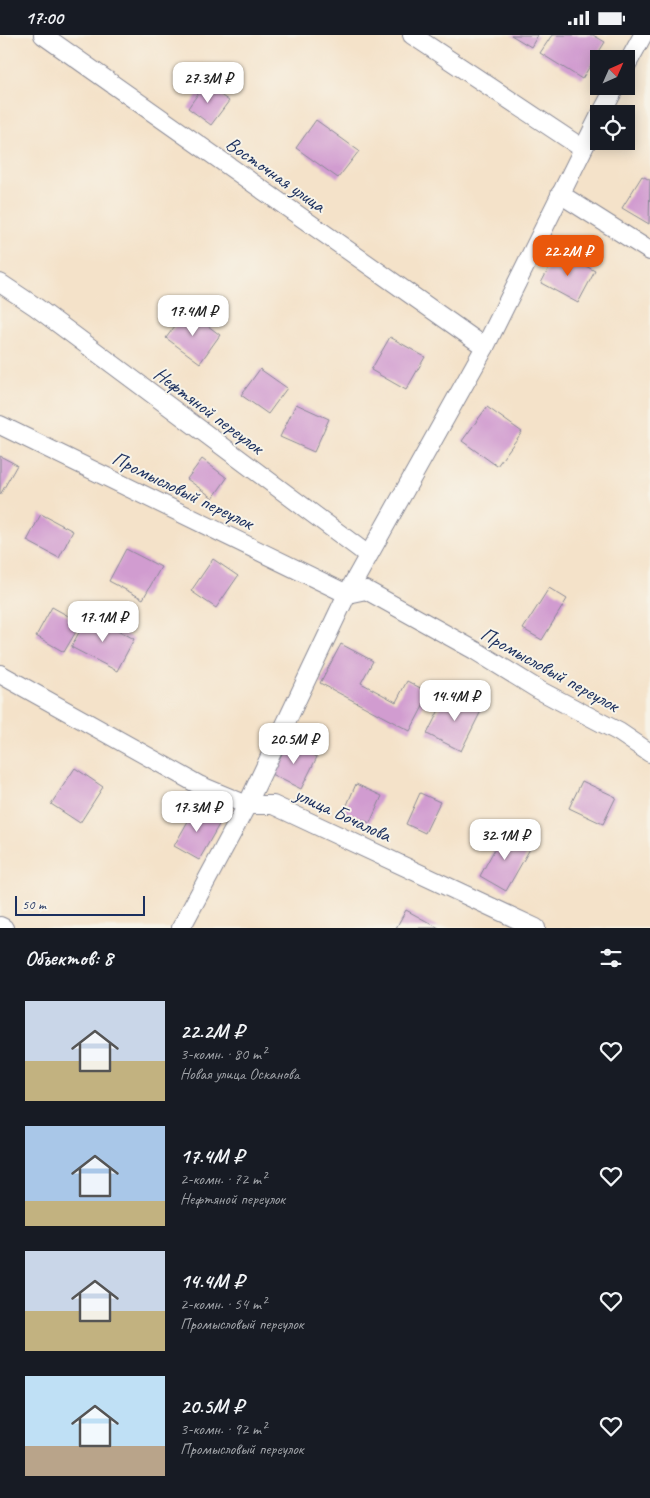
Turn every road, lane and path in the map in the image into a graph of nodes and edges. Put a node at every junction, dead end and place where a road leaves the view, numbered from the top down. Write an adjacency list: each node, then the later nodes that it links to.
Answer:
1 (43, 35): 10 (street, Восточная улица)
2 (412, 35): 6 (street)
3 (643, 35): 4 (street)
4 (635, 50)
5 (590, 133): 6 (street)
6 (582, 148): 7 (street)
7 (560, 193): 8 (street); 10 (street)
8 (650, 251)
9 (0, 283): 12 (street, Нефтяной переулок)
10 (485, 347): 12 (street)
11 (0, 425): 13 (street, Промысловый переулок)
12 (368, 555): 13 (street)
13 (347, 594): 15 (street, Промысловый переулок); 16 (street)
14 (0, 674): 16 (street, улица Бочалова)
15 (650, 753)
16 (247, 805): 19 (street); 20 (street, улица Бочалова)
17 (0, 926): 18 (street)
18 (4, 928)
19 (180, 928)
20 (536, 928)

